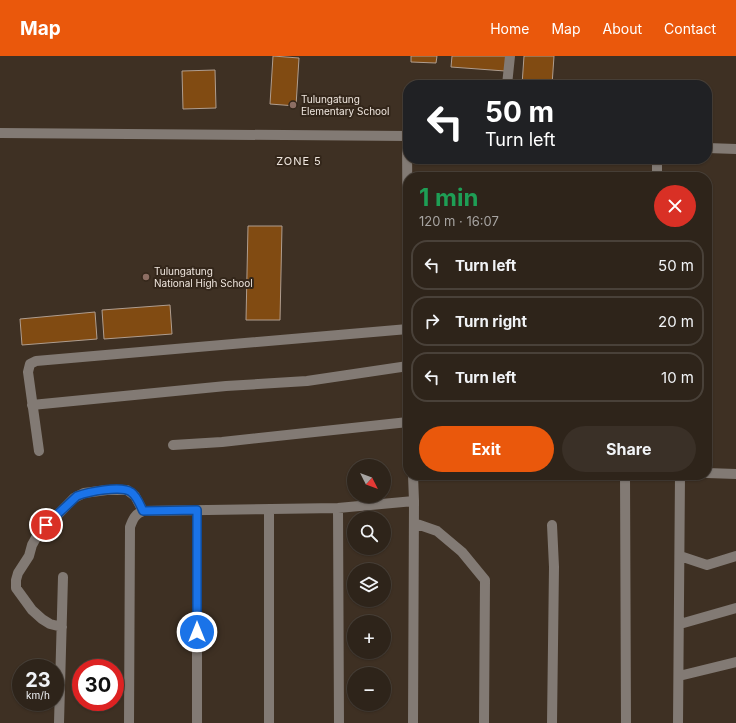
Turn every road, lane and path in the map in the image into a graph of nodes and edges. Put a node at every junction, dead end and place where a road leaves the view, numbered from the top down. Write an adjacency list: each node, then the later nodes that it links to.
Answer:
1 (510, 56): 2 (street)
2 (508, 80)
3 (0, 133): 4 (street)
4 (403, 136)
5 (712, 148): 6 (street)
6 (736, 148)
7 (403, 329): 9 (street)
8 (403, 367): 9 (street)
9 (32, 405): 12 (street)
10 (403, 423): 11 (street)
11 (173, 445)
12 (39, 451)
13 (712, 473): 14 (street)
14 (736, 474)
15 (413, 480): 18 (street)
16 (625, 480): 41 (street)
17 (680, 480): 25 (street)
18 (414, 501): 19 (street); 23 (street)
19 (338, 508): 21 (street); 37 (street)
20 (197, 510): 21 (street); 22 (street); 35 (street)
21 (268, 510): 36 (street)
22 (143, 511): 30 (street); 34 (street)
23 (414, 523): 38 (street); 39 (street)
24 (552, 525): 40 (street)
25 (680, 556): 26 (street); 29 (street)
26 (736, 556)
27 (63, 577): 30 (street)
28 (736, 608): 29 (street)
29 (680, 624): 32 (street)
30 (62, 627): 33 (street)
31 (736, 662): 32 (street)
32 (679, 676): 42 (street)
33 (59, 723)
34 (129, 723)
35 (197, 723)
36 (269, 723)
37 (339, 723)
38 (413, 723)
39 (484, 723)
40 (552, 723)
41 (626, 723)
42 (678, 723)

